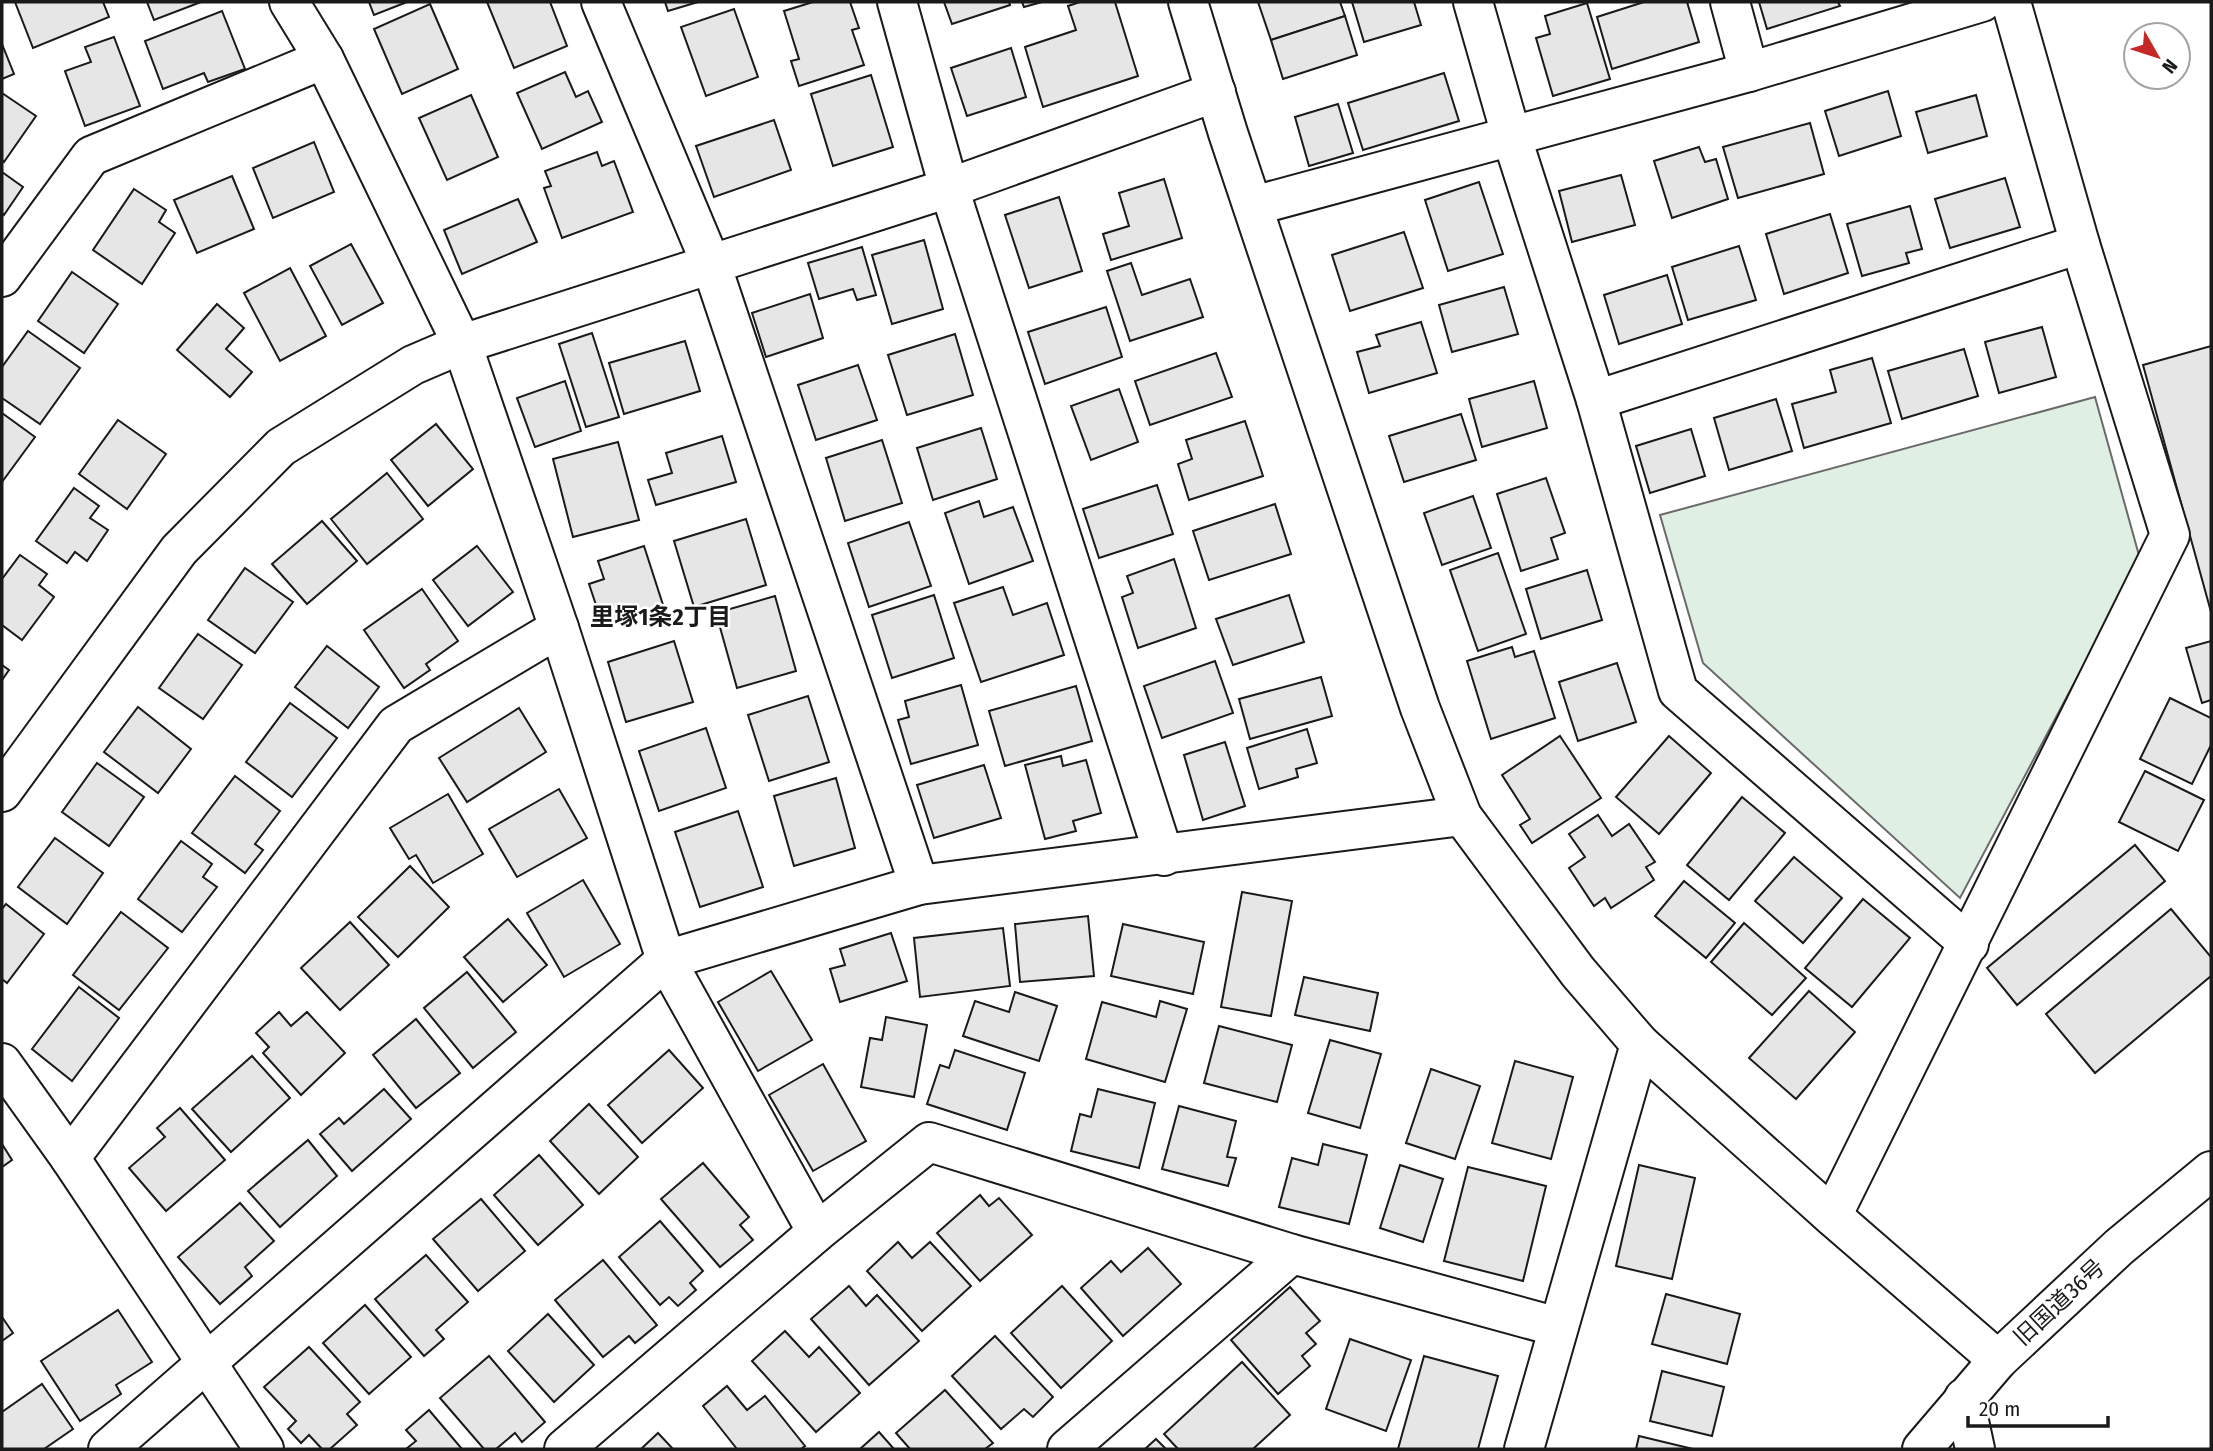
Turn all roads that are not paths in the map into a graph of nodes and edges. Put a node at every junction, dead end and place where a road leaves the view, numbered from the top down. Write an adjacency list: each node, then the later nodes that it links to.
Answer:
1 (289, 2): 9 (street)
2 (601, 2): 16 (street)
3 (897, 2): 13 (street)
4 (1188, 2): 11 (street)
5 (1474, 2): 12 (street)
6 (1730, 2): 10 (street)
7 (1982, 2): 10 (street)
8 (2011, 2): 15 (street)
9 (324, 59): 17 (street); 18 (street)
10 (1749, 72): 12 (street)
11 (1216, 92): 13 (street); 14 (street)
12 (1511, 135): 14 (street); 19 (street)
13 (949, 188): 16 (street); 23 (street)
14 (1253, 206): 22 (street)
15 (2080, 244): 19 (street); 25 (street)
16 (711, 264): 18 (street); 24 (street)
17 (2, 277)
18 (462, 344): 20 (street); 21 (street)
19 (1595, 401): 25 (street)
20 (559, 628): 26 (street); 29 (street)
21 (2, 792)
22 (1462, 816): 23 (street); 27 (street)
23 (1164, 856): 24 (street)
24 (919, 885): 26 (street)
25 (1969, 944): 31 (street)
26 (666, 960): 32 (street); 36 (street)
27 (1640, 1044): 31 (street); 34 (street)
28 (2, 1063): 29 (street)
29 (70, 1158): 36 (street)
30 (2211, 1171): 35 (street, 旧国道36号)
31 (1832, 1216): 35 (street)
32 (817, 1232): 33 (street); 40 (street)
33 (1292, 1254): 34 (street); 41 (street)
34 (1558, 1327): 42 (street)
35 (1998, 1360): 37 (street, 旧国道36号)
36 (205, 1364): 38 (street); 39 (street)
37 (1964, 1398): 43 (street, 旧国道36号); 44 (street)
38 (108, 1449)
39 (264, 1449)
40 (564, 1449)
41 (1067, 1449)
42 (1524, 1449)
43 (1922, 1449)
44 (1975, 1449)

